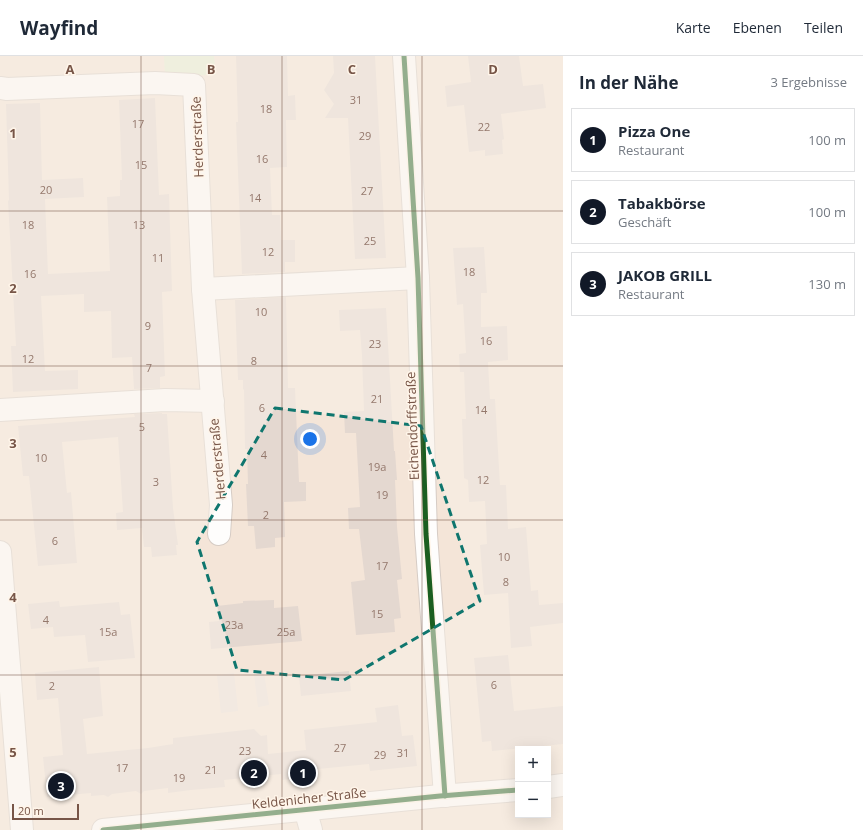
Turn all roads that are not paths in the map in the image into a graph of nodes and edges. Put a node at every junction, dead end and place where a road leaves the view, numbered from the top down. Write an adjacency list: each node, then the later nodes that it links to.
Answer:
1 (404, 56): 3 (street, Eichendorffstraße)
2 (0, 88): 4 (street, Herderstraße)
3 (418, 278): 4 (street); 12 (street, Eichendorffstraße)
4 (203, 289): 5 (street, Herderstraße)
5 (213, 401): 6 (street); 7 (street, Herderstraße)
6 (0, 410)
7 (219, 534)
8 (0, 552): 14 (street)
9 (563, 785): 10 (street)
10 (551, 787)
11 (515, 790): 12 (street, Keldenicher Straße)
12 (445, 796): 13 (street, Keldenicher Straße)
13 (308, 820): 15 (street, Keldenicher Straße)
14 (22, 830)
15 (103, 830)

